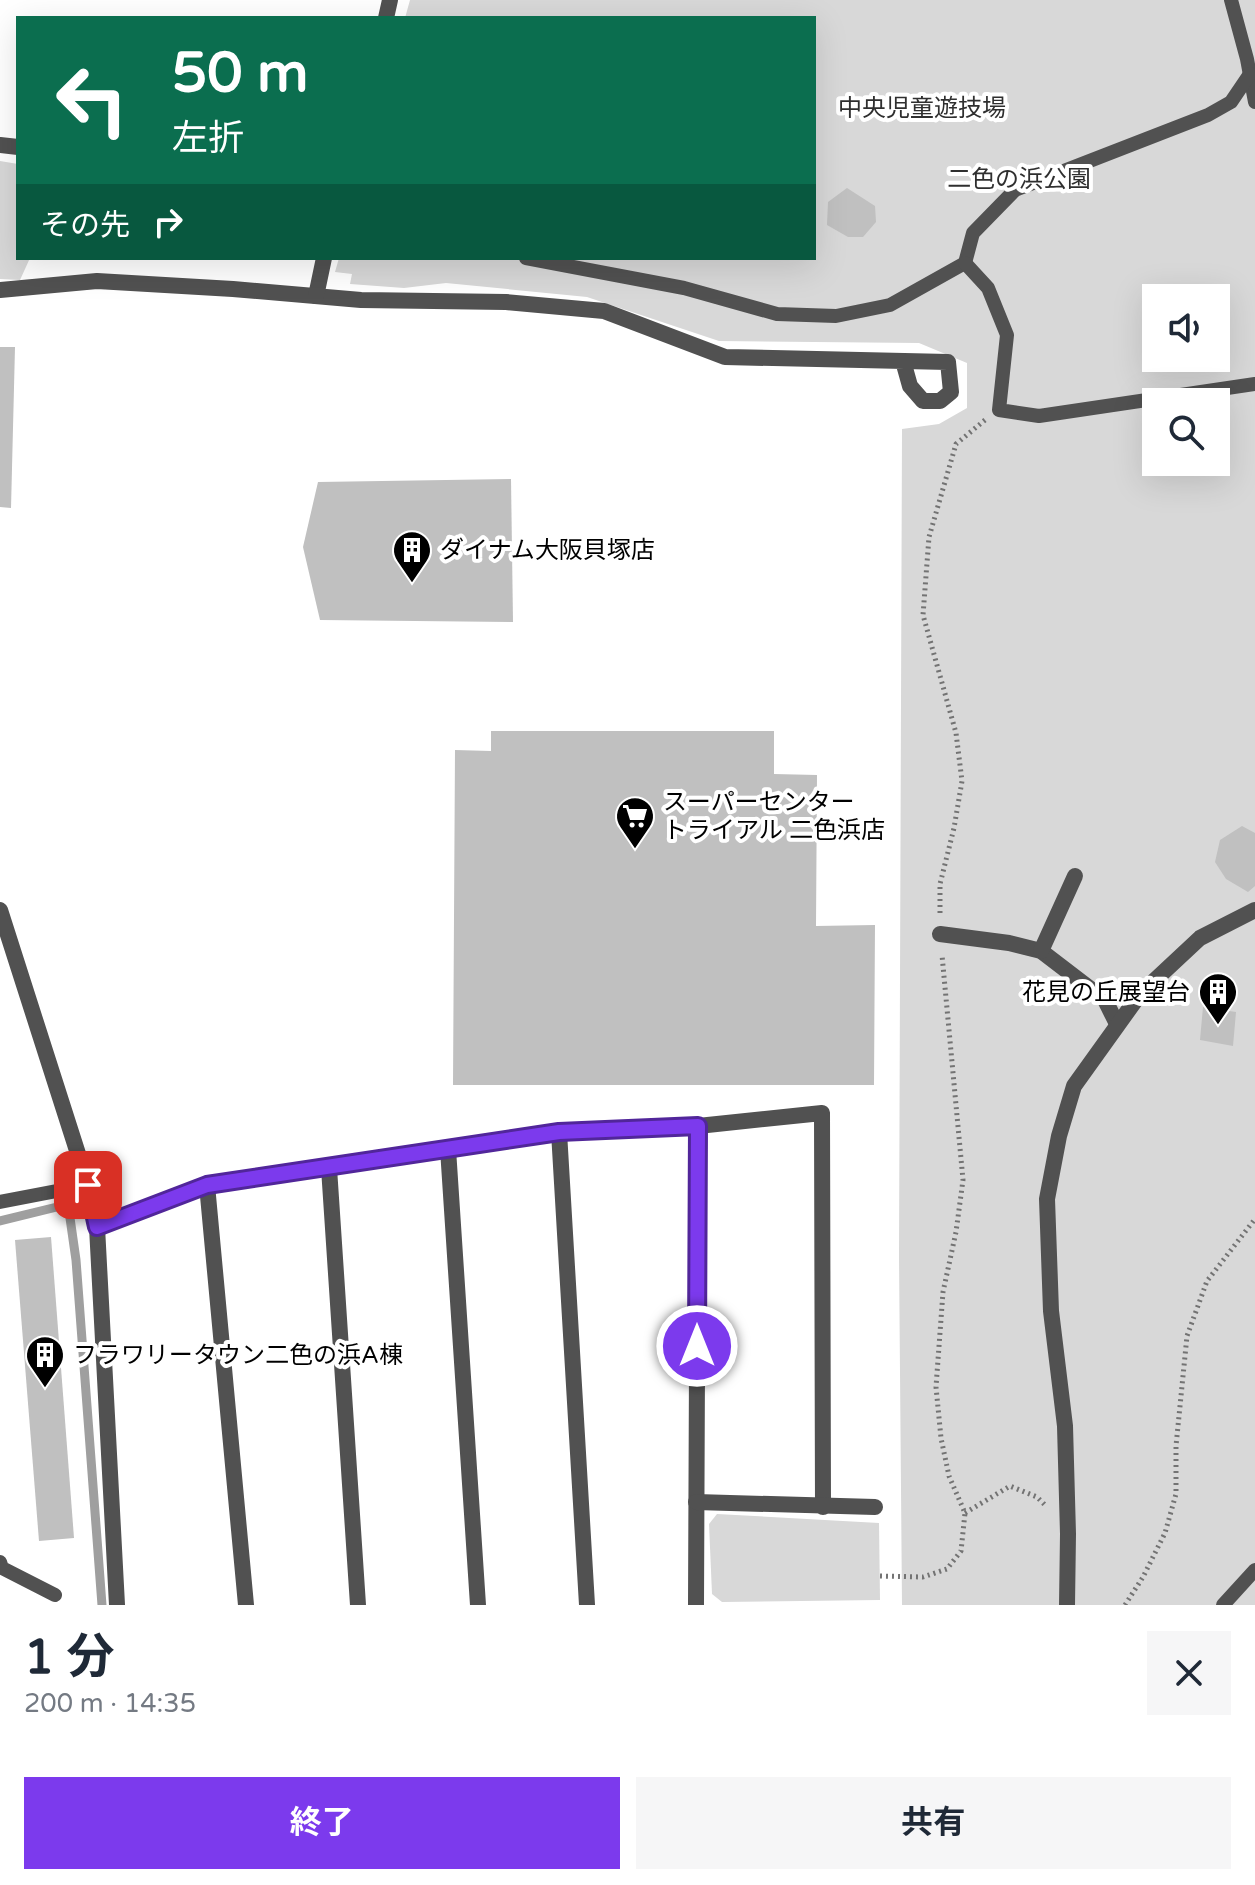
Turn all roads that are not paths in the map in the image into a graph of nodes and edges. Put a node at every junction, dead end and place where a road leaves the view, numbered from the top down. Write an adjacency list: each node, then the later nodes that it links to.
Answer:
1 (1231, 0): 2 (lane)
2 (1250, 74): 3 (lane); 6 (lane)
3 (1255, 102)
4 (324, 260): 8 (street)
5 (537, 260): 6 (lane)
6 (965, 263): 10 (lane)
7 (0, 290): 8 (street)
8 (316, 296): 9 (street)
9 (903, 361)
10 (1255, 384)
11 (1075, 876): 15 (street)
12 (0, 910): 21 (street)
13 (1255, 910): 16 (street)
14 (940, 934): 15 (street)
15 (1041, 951): 16 (street)
16 (1117, 1024): 37 (street)
17 (698, 1126): 18 (street); 25 (street); 26 (street)
18 (559, 1132): 19 (street); 35 (street)
19 (448, 1149): 20 (street); 34 (street)
20 (329, 1168): 22 (street); 33 (street)
21 (88, 1185): 23 (lane); 24 (street)
22 (207, 1185): 24 (street); 32 (street)
23 (0, 1202)
24 (97, 1227): 31 (street)
25 (696, 1502): 26 (street); 36 (street)
26 (823, 1507): 27 (street)
27 (875, 1507)
28 (0, 1562): 30 (lane)
29 (1255, 1570): 38 (lane)
30 (55, 1595)
31 (117, 1605)
32 (246, 1605)
33 (358, 1605)
34 (478, 1605)
35 (587, 1605)
36 (696, 1605)
37 (1067, 1605)
38 (1223, 1605)

